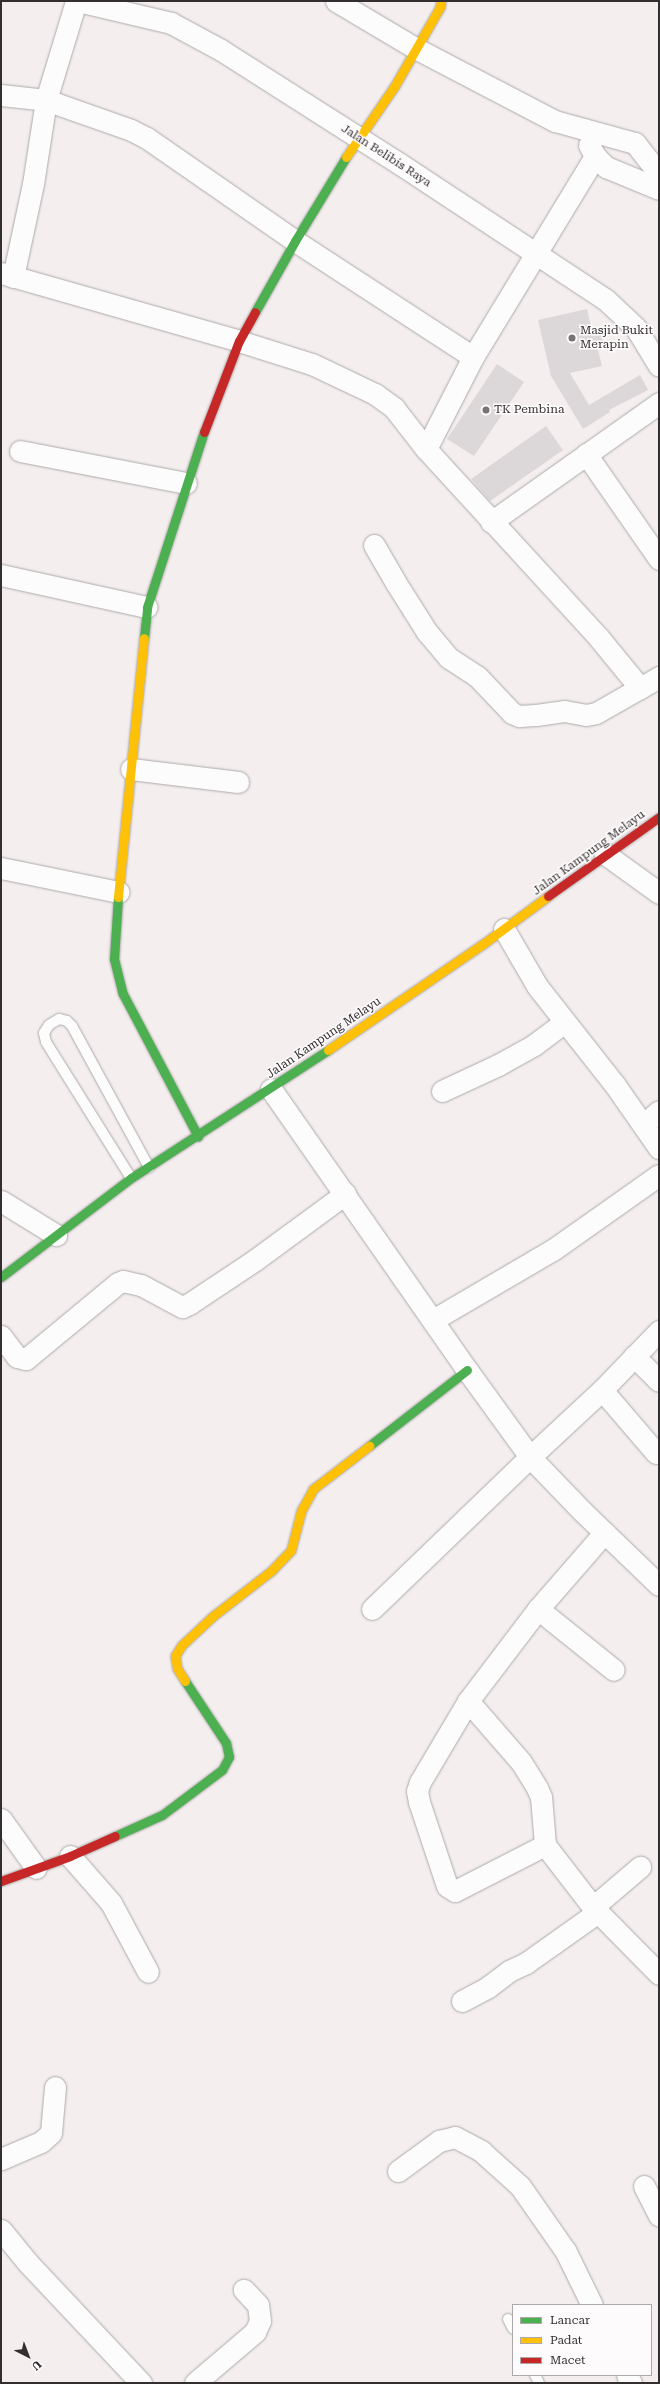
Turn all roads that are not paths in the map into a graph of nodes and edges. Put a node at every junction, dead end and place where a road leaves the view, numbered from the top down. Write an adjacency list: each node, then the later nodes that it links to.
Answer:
1 (77, 1): 6 (street); 8 (street, Jalan Belibis Raya)
2 (336, 1): 4 (street)
3 (441, 1): 4 (street)
4 (417, 49): 7 (street); 8 (street)
5 (1, 95): 6 (street)
6 (46, 100): 12 (street); 14 (street)
7 (580, 128): 9 (street); 10 (street)
8 (358, 138): 12 (street); 13 (street, Jalan Belibis Raya)
9 (595, 156): 11 (street); 13 (street)
10 (659, 174)
11 (659, 189)
12 (295, 241): 15 (street); 16 (street)
13 (534, 254): 16 (street); 17 (street, Jalan Belibis Raya)
14 (7, 275): 15 (street)
15 (239, 341): 19 (street); 22 (street)
16 (473, 357): 19 (street)
17 (659, 366)
18 (659, 402): 21 (street)
19 (426, 449): 23 (street)
20 (20, 451): 22 (street)
21 (586, 454): 23 (street); 25 (street)
22 (186, 483): 27 (street)
23 (491, 522): 29 (street)
24 (374, 545): 29 (street)
25 (659, 559)
26 (1, 575): 27 (street)
27 (147, 607): 30 (street)
28 (659, 677): 29 (street)
29 (640, 688)
30 (131, 769): 31 (street); 35 (street)
31 (238, 782)
32 (659, 818): 33 (street, Jalan Kampung Melayu)
33 (605, 854): 36 (street); 37 (street, Jalan Kampung Melayu)
34 (1, 868): 35 (street)
35 (119, 892): 43 (street)
36 (659, 893)
37 (504, 929): 38 (street); 39 (street, Jalan Kampung Melayu)
38 (564, 1022): 40 (street); 42 (street)
39 (270, 1089): 43 (street, Jalan Kampung Melayu); 48 (street)
40 (442, 1091)
41 (659, 1111): 42 (street)
42 (643, 1125): 44 (street)
43 (198, 1136): 45 (street, Jalan Kampung Melayu)
44 (659, 1148)
45 (149, 1166): 47 (street, Jalan Kampung Melayu); 47 (lane)
46 (659, 1174): 52 (street)
47 (131, 1178): 50 (street, Jalan Kampung Melayu)
48 (345, 1194): 52 (street); 54 (street)
49 (1, 1201): 50 (street)
50 (56, 1235): 51 (street, Jalan Kampung Melayu)
51 (1, 1277)
52 (433, 1320): 56 (street)
53 (659, 1331): 55 (street)
54 (1, 1336)
55 (634, 1356): 57 (street); 58 (street)
56 (467, 1370): 60 (street); 69 (street)
57 (659, 1381)
58 (602, 1390): 59 (street); 60 (street)
59 (656, 1453)
60 (530, 1457): 61 (street); 63 (street)
61 (604, 1533): 62 (street); 64 (street)
62 (659, 1585)
63 (372, 1609)
64 (538, 1609): 65 (street); 66 (street)
65 (614, 1670)
66 (468, 1701): 68 (street); 68 (street)
67 (1, 1819): 71 (street)
68 (545, 1845): 73 (street)
69 (70, 1856): 71 (street); 74 (street)
70 (640, 1867): 73 (street)
71 (36, 1868): 72 (street)
72 (1, 1881)
73 (596, 1909): 75 (street); 76 (street)
74 (148, 1972)
75 (659, 1974)
76 (462, 2001)
77 (55, 2087): 78 (street)
78 (1, 2159)
79 (398, 2171): 84 (street)
80 (644, 2186): 81 (street)
81 (659, 2215)
82 (1, 2230): 87 (street)
83 (244, 2290): 88 (street)
84 (592, 2304)
85 (508, 2319): 86 (lane)
86 (512, 2327)
87 (141, 2383)
88 (195, 2383)

